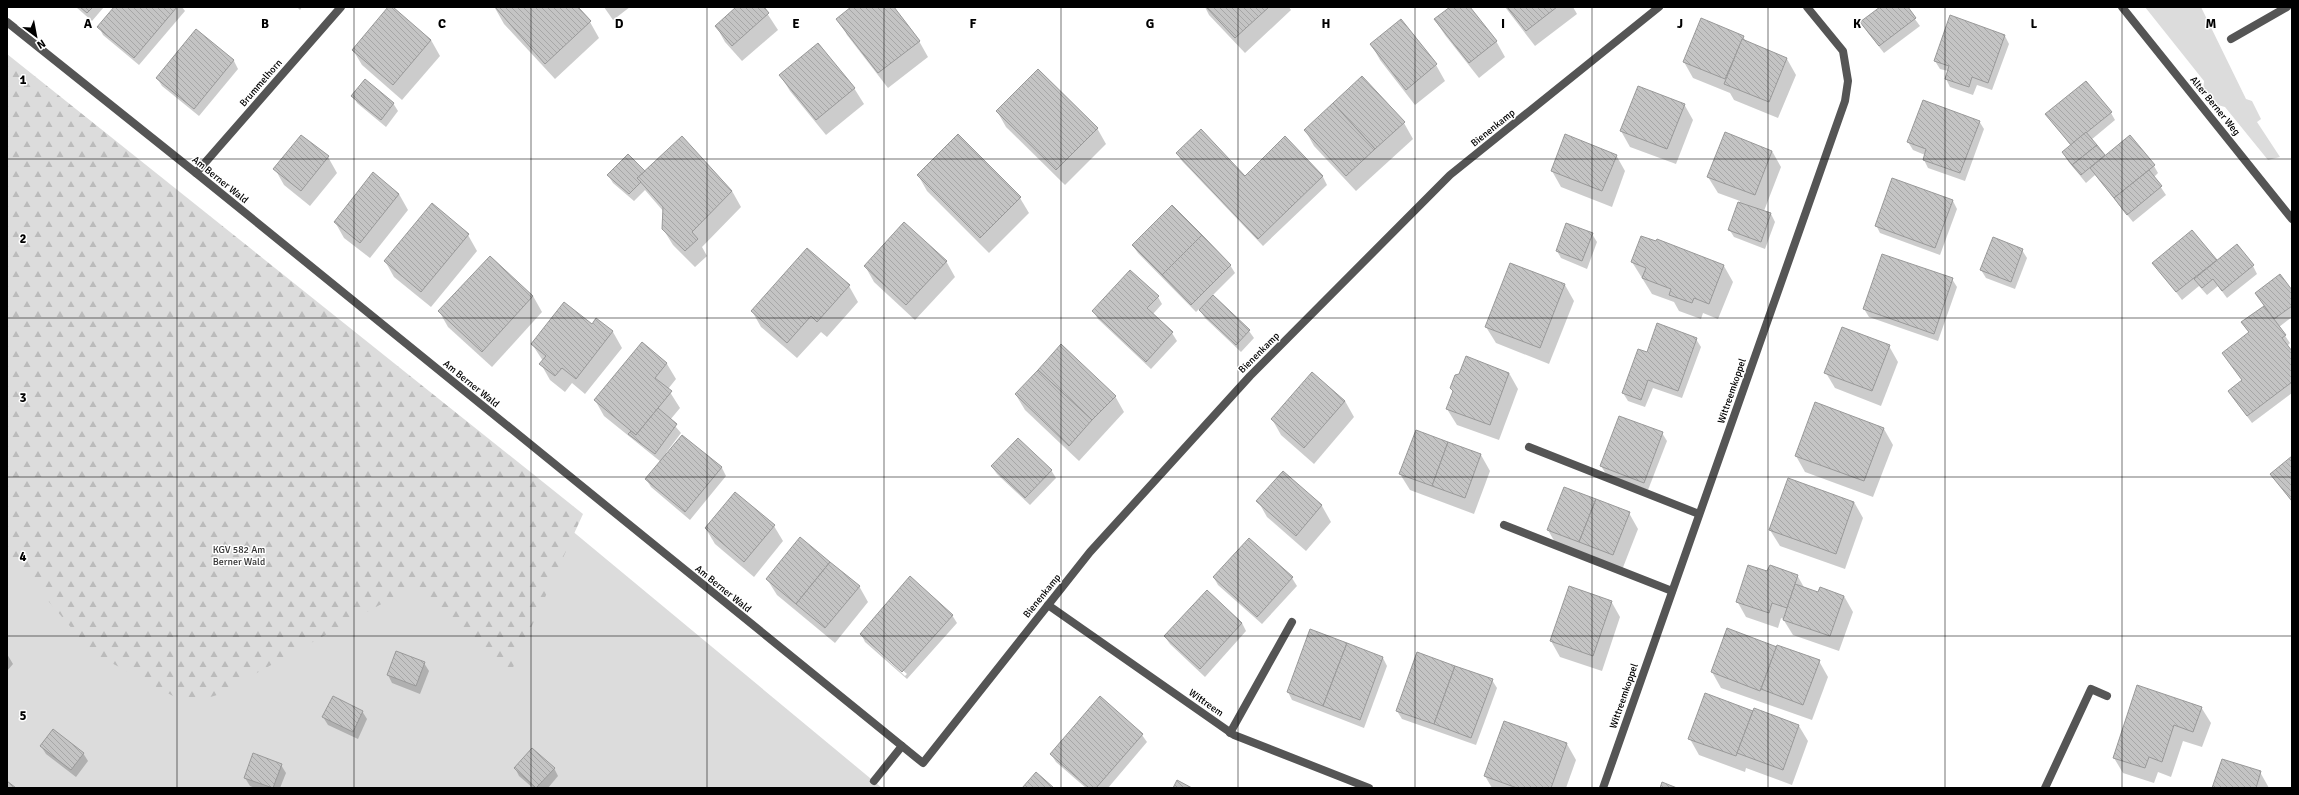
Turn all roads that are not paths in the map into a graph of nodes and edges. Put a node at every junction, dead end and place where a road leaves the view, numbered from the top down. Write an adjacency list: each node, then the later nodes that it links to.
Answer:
1 (341, 7): 8 (street, Brummelhorn)
2 (1659, 7): 14 (street, Bienenkamp)
3 (1807, 7): 11 (street, Wittreemkoppel)
4 (2122, 7): 9 (street, Alter Berner Weg)
5 (2287, 7): 7 (street)
6 (7, 22): 8 (street, Am Berner Wald)
7 (2231, 39)
8 (196, 173): 18 (street, Am Berner Wald)
9 (2292, 218)
10 (1529, 447): 11 (street)
11 (1699, 514): 13 (street, Wittreemkoppel)
12 (1504, 525): 13 (street)
13 (1672, 591): 22 (street, Wittreemkoppel)
14 (1048, 605): 17 (street, Wittreem); 19 (street, Bienenkamp)
15 (1292, 622): 17 (street)
16 (2107, 696): 23 (street)
17 (1230, 732): 21 (street, Wittreem)
18 (902, 746): 19 (street, Am Berner Wald); 20 (street)
19 (923, 762)
20 (874, 781)
21 (1369, 788)
22 (1603, 788)
23 (2045, 788)

